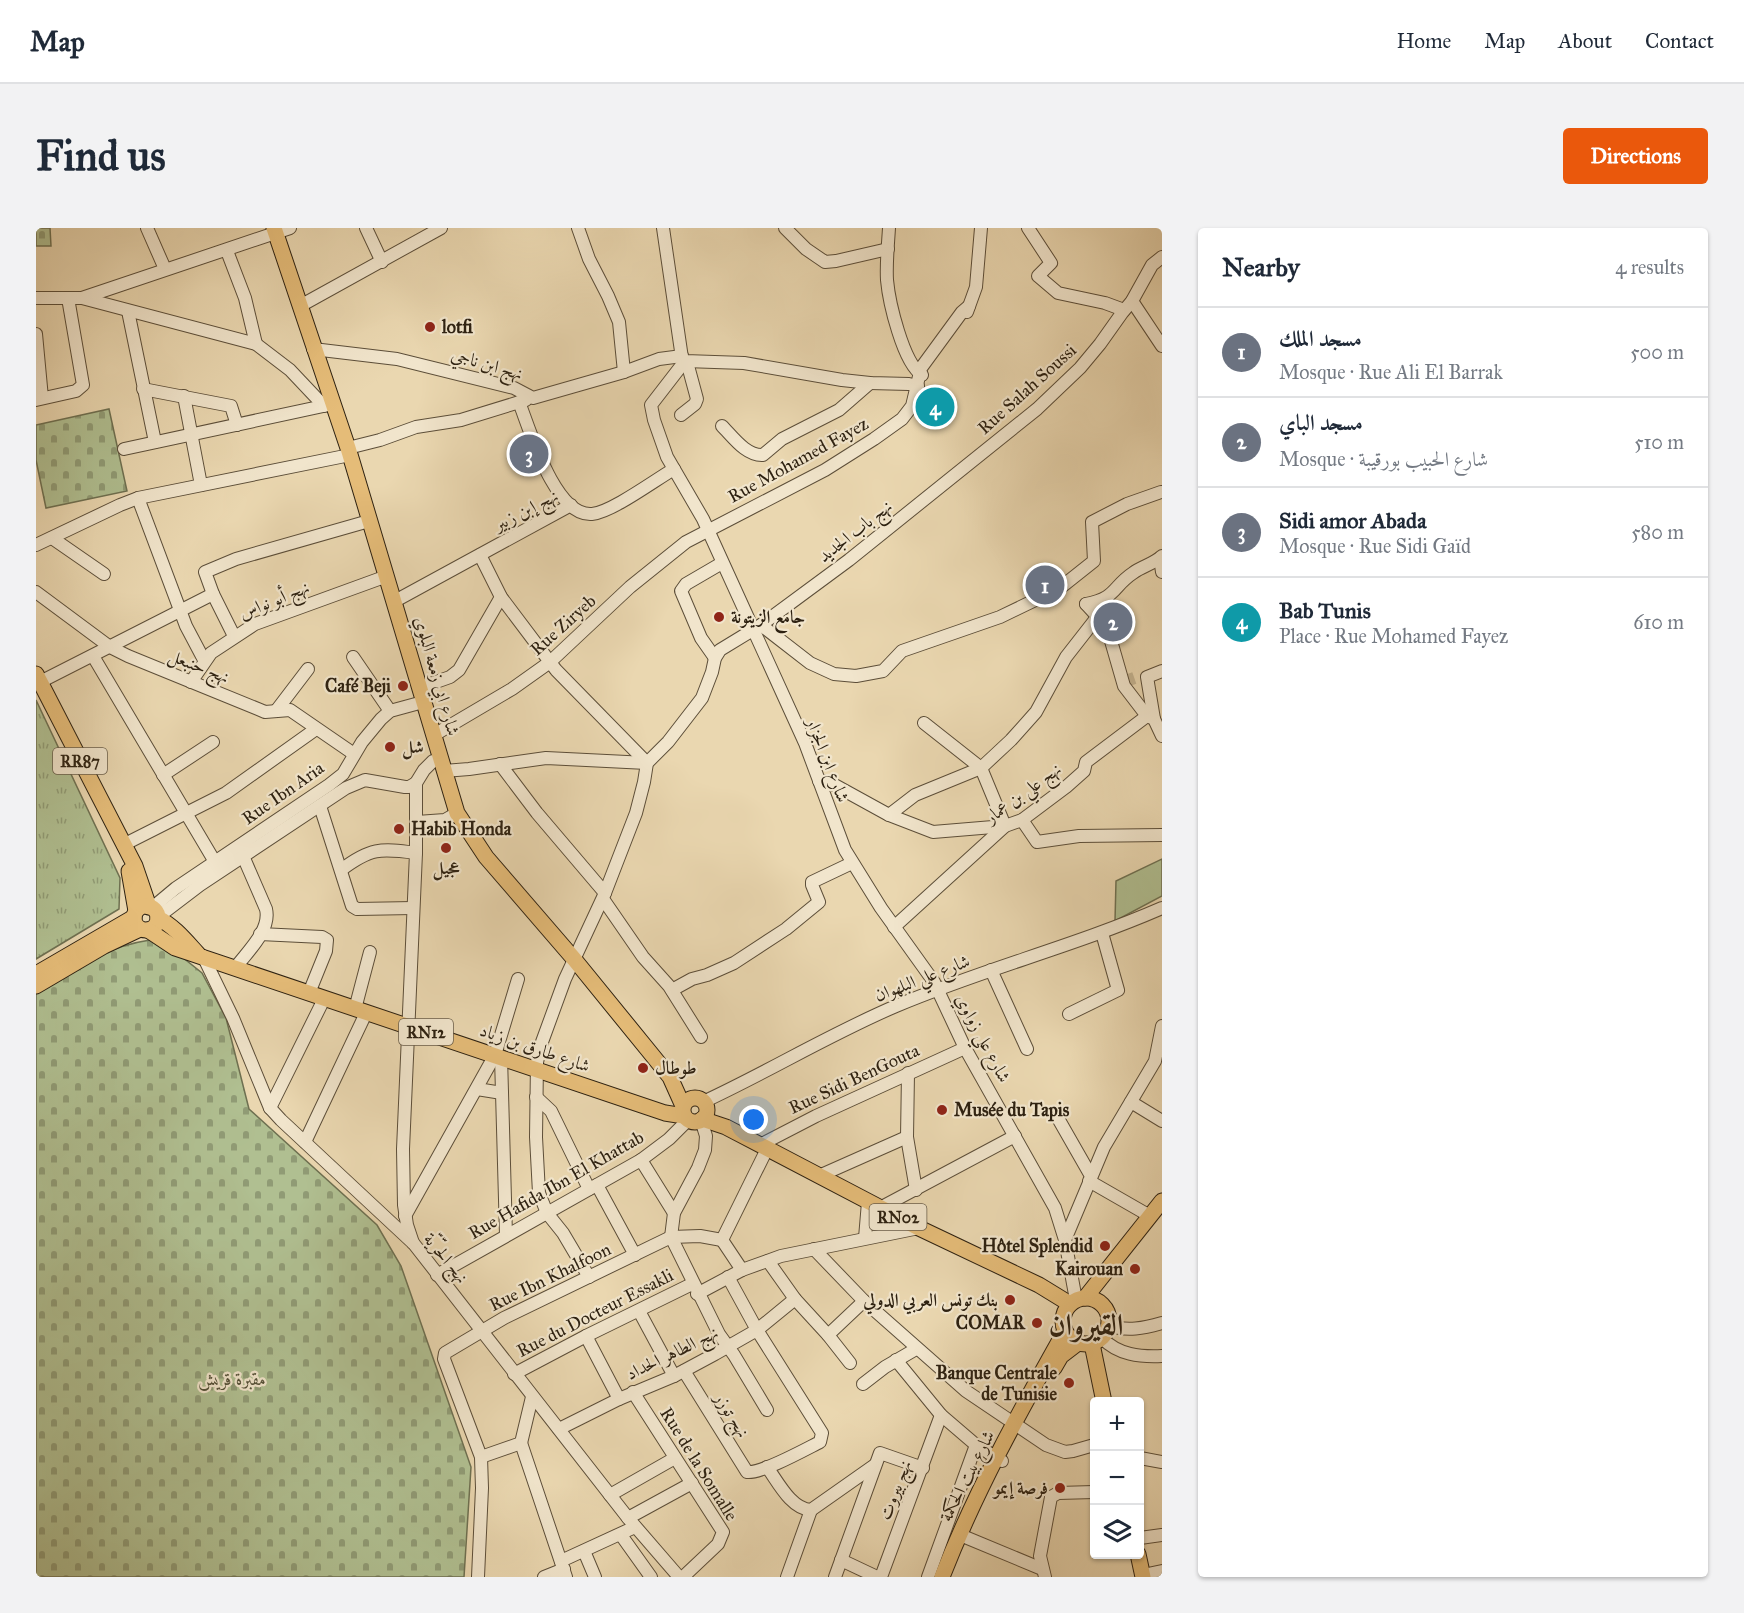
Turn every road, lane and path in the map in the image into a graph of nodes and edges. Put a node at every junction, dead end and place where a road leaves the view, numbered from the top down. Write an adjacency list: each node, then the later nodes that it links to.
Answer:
1 (147, 228): 15 (street)
2 (366, 228): 14 (street)
3 (441, 228): 14 (street)
4 (578, 228): 27 (street)
5 (663, 228): 26 (street)
6 (785, 228): 11 (street)
7 (889, 228): 11 (street)
8 (981, 228): 28 (street)
9 (1028, 228): 19 (street)
10 (280, 230): 12 (street); 20 (main road, شارع ابي زمعة البلوي)
11 (888, 249): 28 (street)
12 (227, 251): 15 (street); 23 (street)
13 (1162, 257): 19 (street, Rue Salah Soussi)
14 (382, 262): 20 (street)
15 (165, 269): 18 (street)
16 (36, 298): 17 (street)
17 (68, 298): 18 (street); 33 (street)
18 (82, 298): 21 (street)
19 (1128, 305): 24 (street); 43 (street, Rue Salah Soussi)
20 (300, 306): 25 (main road, شارع ابي زمعة البلوي)
21 (128, 312): 23 (street); 30 (street)
22 (36, 334): 33 (street)
23 (256, 344): 35 (street)
24 (1162, 346)
25 (313, 349): 32 (street, نهج ابن ناجي); 35 (main road, شارع ابي زمعة البلوي)
26 (684, 360): 27 (street, نهج ابن ناجي); 29 (street, نهج ابن ناجي); 36 (street); 44 (street, شارع ابن الجزار)
27 (624, 372): 32 (street, نهج ابن ناجي)
28 (919, 380): 29 (street, نهج ابن ناجي); 50 (street, Rue Mohamed Fayez)
29 (870, 383): 38 (street)
30 (143, 389): 31 (street); 40 (street)
31 (184, 396): 37 (street); 39 (street)
32 (533, 398): 34 (street)
33 (39, 399)
34 (519, 402): 42 (street); 48 (street)
35 (328, 406): 37 (street); 42 (main road, شارع ابي زمعة البلوي)
36 (681, 415)
37 (237, 425): 39 (street)
38 (722, 426)
39 (192, 435): 40 (street); 45 (street)
40 (155, 442): 41 (street)
41 (124, 449)
42 (349, 452): 45 (street); 49 (main road, شارع ابي زمعة البلوي)
43 (978, 458): 65 (street, نهج باب الجديد)
44 (674, 469): 48 (street, نهج إبن زبير); 50 (street, شارع ابن الجزار)
45 (201, 485): 47 (street)
46 (1161, 492): 65 (street)
47 (138, 498): 51 (street); 63 (street)
48 (571, 505): 53 (street, نهج إبن زبير)
49 (369, 521): 58 (main road, شارع ابي زمعة البلوي); 60 (street)
50 (707, 530): 55 (street, شارع ابن الجزار); 72 (street, Rue Ziryeb)
51 (52, 538): 52 (street); 57 (street)
52 (36, 545)
53 (480, 555): 61 (street); 62 (street, نهج إبن زبير)
54 (1161, 557): 56 (street); 64 (street)
55 (722, 563): 65 (street, شارع ابن الجزار); 70 (street)
56 (1162, 572)
57 (104, 574)
58 (387, 576): 62 (main road, شارع ابي زمعة البلوي); 66 (street, نهج أبو نواس)
59 (36, 592): 67 (street, نهج حنبعل)
60 (213, 594): 63 (street); 66 (street)
61 (501, 597): 72 (street); 77 (street)
62 (395, 601): 77 (main road, شارع ابي زمعة البلوي)
63 (181, 610): 67 (street); 71 (street)
64 (1098, 616): 80 (street); 90 (street)
65 (756, 626): 70 (street, نهج باب الجديد); 92 (street, شارع ابن الجزار)
66 (234, 636): 71 (street, نهج أبو نواس)
67 (111, 647): 68 (street); 76 (street, نهج حنبعل)
68 (93, 656): 75 (street); 91 (street)
69 (353, 657): 79 (street)
70 (716, 657): 87 (street)
71 (204, 660): 76 (street, نهج أبو نواس)
72 (550, 662): 83 (street, Rue Ziryeb); 87 (street)
73 (308, 669): 78 (street)
74 (1162, 671): 80 (street)
75 (38, 678): 102 (main road, RR87)
76 (191, 682): 78 (street, نهج حنبعل)
77 (421, 695): 79 (street); 83 (main road, شارع ابي زمعة البلوي)
78 (276, 711): 82 (street, نهج حنبعل)
79 (390, 711): 86 (street, Rue Ibn Aria)
80 (1151, 718): 84 (street); 98 (street, نهج علي بن عمار)
81 (924, 723): 90 (street)
82 (316, 729): 86 (street, نهج حنبعل); 95 (street)
83 (434, 735): 88 (main road, شارع ابي زمعة البلوي)
84 (1162, 736)
85 (213, 742): 91 (street)
86 (354, 754): 105 (street, Rue Ibn Aria)
87 (647, 763): 89 (street); 108 (street)
88 (442, 764): 89 (street); 93 (street); 96 (main road, شارع ابي زمعة البلوي)
89 (500, 764): 108 (street)
90 (981, 768): 97 (street); 100 (street)
91 (163, 775): 95 (street)
92 (819, 781): 97 (street); 106 (street, شارع ابن الجزار)
93 (416, 783): 94 (street, Rue Ibn Aria); 99 (street)
94 (320, 806): 104 (street, Rue Ibn Aria); 107 (street)
95 (186, 813): 102 (street); 105 (street)
96 (458, 813): 99 (street); 117 (main road, شارع ابي زمعة البلوي)
97 (889, 815): 100 (street)
98 (1022, 820): 100 (street, نهج علي بن عمار); 101 (street)
99 (417, 822): 103 (street)
100 (1005, 826): 112 (street, نهج علي بن عمار)
101 (1162, 835)
102 (123, 846): 111 (main road, RR87)
103 (416, 853): 107 (street); 109 (street)
104 (243, 856): 111 (street, Rue Ibn Aria); 114 (street)
105 (215, 861): 111 (street, Rue Ibn Aria)
106 (852, 862): 112 (street, شارع ابن الجزار); 123 (street)
107 (341, 870): 109 (street)
108 (604, 896): 117 (street); 123 (street)
109 (413, 908): 129 (street)
110 (1162, 908): 113 (street, شارع علي البلهوان)
111 (147, 917): 116 (main road, شارع طارق بن زياد / RN12); 120 (main road); 122 (main road)
112 (894, 927): 124 (street, شارع ابن الجزار)
113 (1102, 933): 119 (street, شارع علي البلهوان); 128 (street)
114 (260, 934): 118 (street); 125 (street)
115 (370, 952): 127 (street)
116 (200, 955): 118 (main road, شارع طارق بن زياد / RN12); 141 (street, نهج الحرّيّة)
117 (574, 960): 135 (street); 142 (main road, شارع ابي زمعة البلوي)
118 (236, 967): 125 (main road, شارع طارق بن زياد / RN12)
119 (991, 970): 124 (street, شارع علي البلهوان); 133 (street)
120 (36, 974)
121 (518, 979): 134 (street)
122 (36, 986)
123 (672, 990): 131 (street)
124 (938, 990): 132 (street, شارع علي زواوي); 142 (street, شارع علي البلهوان)
125 (309, 993): 126 (main road, شارع طارق بن زياد / RN12)
126 (324, 999): 127 (main road, شارع طارق بن زياد / RN12); 141 (street)
127 (361, 1011): 129 (main road, شارع طارق بن زياد / RN12); 147 (street)
128 (1069, 1014)
129 (407, 1026): 134 (main road, شارع طارق بن زياد / RN12); 158 (street)
130 (1162, 1026): 140 (street)
131 (701, 1037)
132 (965, 1048): 136 (street, Rue Sidi BenGouta); 145 (street, شارع علي زواوي)
133 (1027, 1049)
134 (498, 1056): 135 (main road, شارع طارق بن زياد / RN12); 137 (street); 138 (street)
135 (537, 1070): 139 (street); 142 (main road, شارع طارق بن زياد / RN12)
136 (908, 1072): 146 (street); 148 (street, Rue Sidi BenGouta)
137 (477, 1089): 138 (street); 158 (street)
138 (502, 1092): 161 (street)
139 (536, 1097): 152 (street); 156 (street)
140 (1131, 1102): 144 (street); 151 (street)
141 (270, 1108): 147 (street, نهج الحرّيّة)
142 (694, 1111): 148 (main road, شارع طارق بن زياد / RN02); 149 (street, Rue Hafida Ibn El Khattab); 157 (street)
143 (1059, 1120): 151 (street)
144 (1162, 1121)
145 (1015, 1136): 153 (street); 165 (street, شارع علي زواوي)
146 (906, 1137): 150 (street); 153 (street)
147 (305, 1142): 166 (street, نهج الحرّيّة)
148 (764, 1147): 150 (main road, RN02); 164 (street)
149 (641, 1160): 152 (street, Rue Hafida Ibn El Khattab); 157 (street)
150 (819, 1176): 155 (main road, RN02)
151 (1090, 1179): 159 (street); 165 (street)
152 (593, 1187): 156 (street, Rue Hafida Ibn El Khattab); 168 (street)
153 (916, 1190): 155 (street)
154 (1162, 1201): 159 (main road)
155 (874, 1205): 160 (main road, RN02); 163 (street)
156 (548, 1213): 161 (street, Rue Hafida Ibn El Khattab); 172 (street)
157 (674, 1213): 162 (street)
158 (405, 1216): 166 (street)
159 (1150, 1216): 177 (main road)
160 (919, 1228): 163 (street, Rue du Docteur Essakli); 177 (main road, RN02)
161 (506, 1235): 171 (street, Rue Hafida Ibn El Khattab)
162 (671, 1238): 164 (street); 168 (street, Rue Ibn Khalfoon); 174 (street)
163 (865, 1238): 167 (street, Rue du Docteur Essakli)
164 (722, 1240): 170 (street)
165 (1065, 1240): 177 (street, شارع علي زواوي)
166 (414, 1244): 171 (street, نهج الحرّيّة)
167 (814, 1249): 169 (street, Rue du Docteur Essakli); 176 (street)
168 (635, 1255): 172 (street, Rue Ibn Khalfoon)
169 (768, 1261): 170 (street, Rue du Docteur Essakli); 175 (street)
170 (742, 1270): 173 (street, Rue du Docteur Essakli)
171 (437, 1275): 182 (street, نهج الحرّيّة)
172 (589, 1277): 182 (street, Rue Ibn Khalfoon)
173 (728, 1277): 174 (street, Rue du Docteur Essakli); 180 (street)
174 (695, 1289): 178 (street, Rue du Docteur Essakli); 186 (street)
175 (795, 1299): 180 (street, نهج الطاهر الحداد); 183 (street)
176 (864, 1301): 183 (street); 187 (street)
177 (1077, 1301): 181 (main road); 185 (main road)
178 (639, 1311): 184 (street, Rue du Docteur Essakli); 191 (street, نهج توزر)
179 (1162, 1323): 185 (street)
180 (757, 1330): 186 (street, نهج الطاهر الحداد); 211 (street)
181 (1065, 1331): 185 (main road); 200 (main road, شارع بيت الحكمة)
182 (481, 1332): 192 (street, نهج الحرّيّة); 205 (street, Rue Ibn Khalfoon)
183 (828, 1335): 190 (street)
184 (586, 1336): 192 (street, Rue du Docteur Essakli); 197 (street)
185 (1095, 1338): 188 (street); 196 (main road); 200 (main road, شارع بيت الحكمة)
186 (728, 1347): 191 (street, نهج الطاهر الحداد); 198 (street)
187 (915, 1349): 189 (street); 200 (street)
188 (1162, 1356)
189 (896, 1360): 193 (street); 199 (street)
190 (850, 1363)
191 (679, 1373): 194 (street, نهج الطاهر الحداد); 211 (street, نهج توزر)
192 (514, 1374): 195 (street, نهج الحرّيّة)
193 (863, 1384)
194 (633, 1392): 197 (street, نهج الطاهر الحداد); 206 (street, Rue de la Somalle)
195 (532, 1397): 201 (street, نهج الحرّيّة); 202 (street)
196 (1103, 1397)
197 (619, 1399): 201 (street, نهج الطاهر الحداد)
198 (766, 1410)
199 (941, 1415): 203 (street); 212 (street, نهج بيروت)
200 (1018, 1426): 204 (street); 207 (main road, شارع بيت الحكمة)
201 (559, 1429): 215 (street, نهج الحرّيّة)
202 (521, 1443): 205 (street); 225 (street)
203 (976, 1445): 207 (street); 237 (street)
204 (1090, 1446)
205 (481, 1457): 229 (street)
206 (675, 1458): 213 (street, Rue de la Somalle); 215 (street)
207 (999, 1459): 220 (main road, شارع بيت الحكمة); 238 (main road, شارع بيت الحكمة)
208 (1144, 1459): 210 (street)
209 (877, 1460): 212 (street); 216 (street); 224 (street)
210 (1162, 1462)
211 (767, 1467): 216 (street)
212 (923, 1468): 236 (street, نهج بيروت)
213 (693, 1483): 217 (street); 233 (street, Rue de la Somalle)
214 (1090, 1492): 227 (street)
215 (610, 1495): 217 (street, نهج الحرّيّة)
216 (811, 1509): 234 (street)
217 (632, 1523): 218 (street); 233 (street, نهج الحرّيّة)
218 (621, 1535): 222 (street); 232 (street)
219 (1162, 1535): 221 (street)
220 (965, 1537): 227 (street); 239 (main road, شارع بيت الحكمة)
221 (1144, 1537)
222 (584, 1551): 225 (street); 231 (street)
223 (1139, 1559): 228 (main road)
224 (841, 1560): 235 (street); 236 (street)
225 (564, 1569): 230 (street)
226 (1162, 1571): 228 (street)
227 (1043, 1573)
228 (1143, 1576)
229 (478, 1577)
230 (544, 1577)
231 (596, 1577)
232 (651, 1577)
233 (681, 1577)
234 (787, 1577)
235 (835, 1577)
236 (879, 1577)
237 (928, 1577)
238 (942, 1577)
239 (950, 1577)

